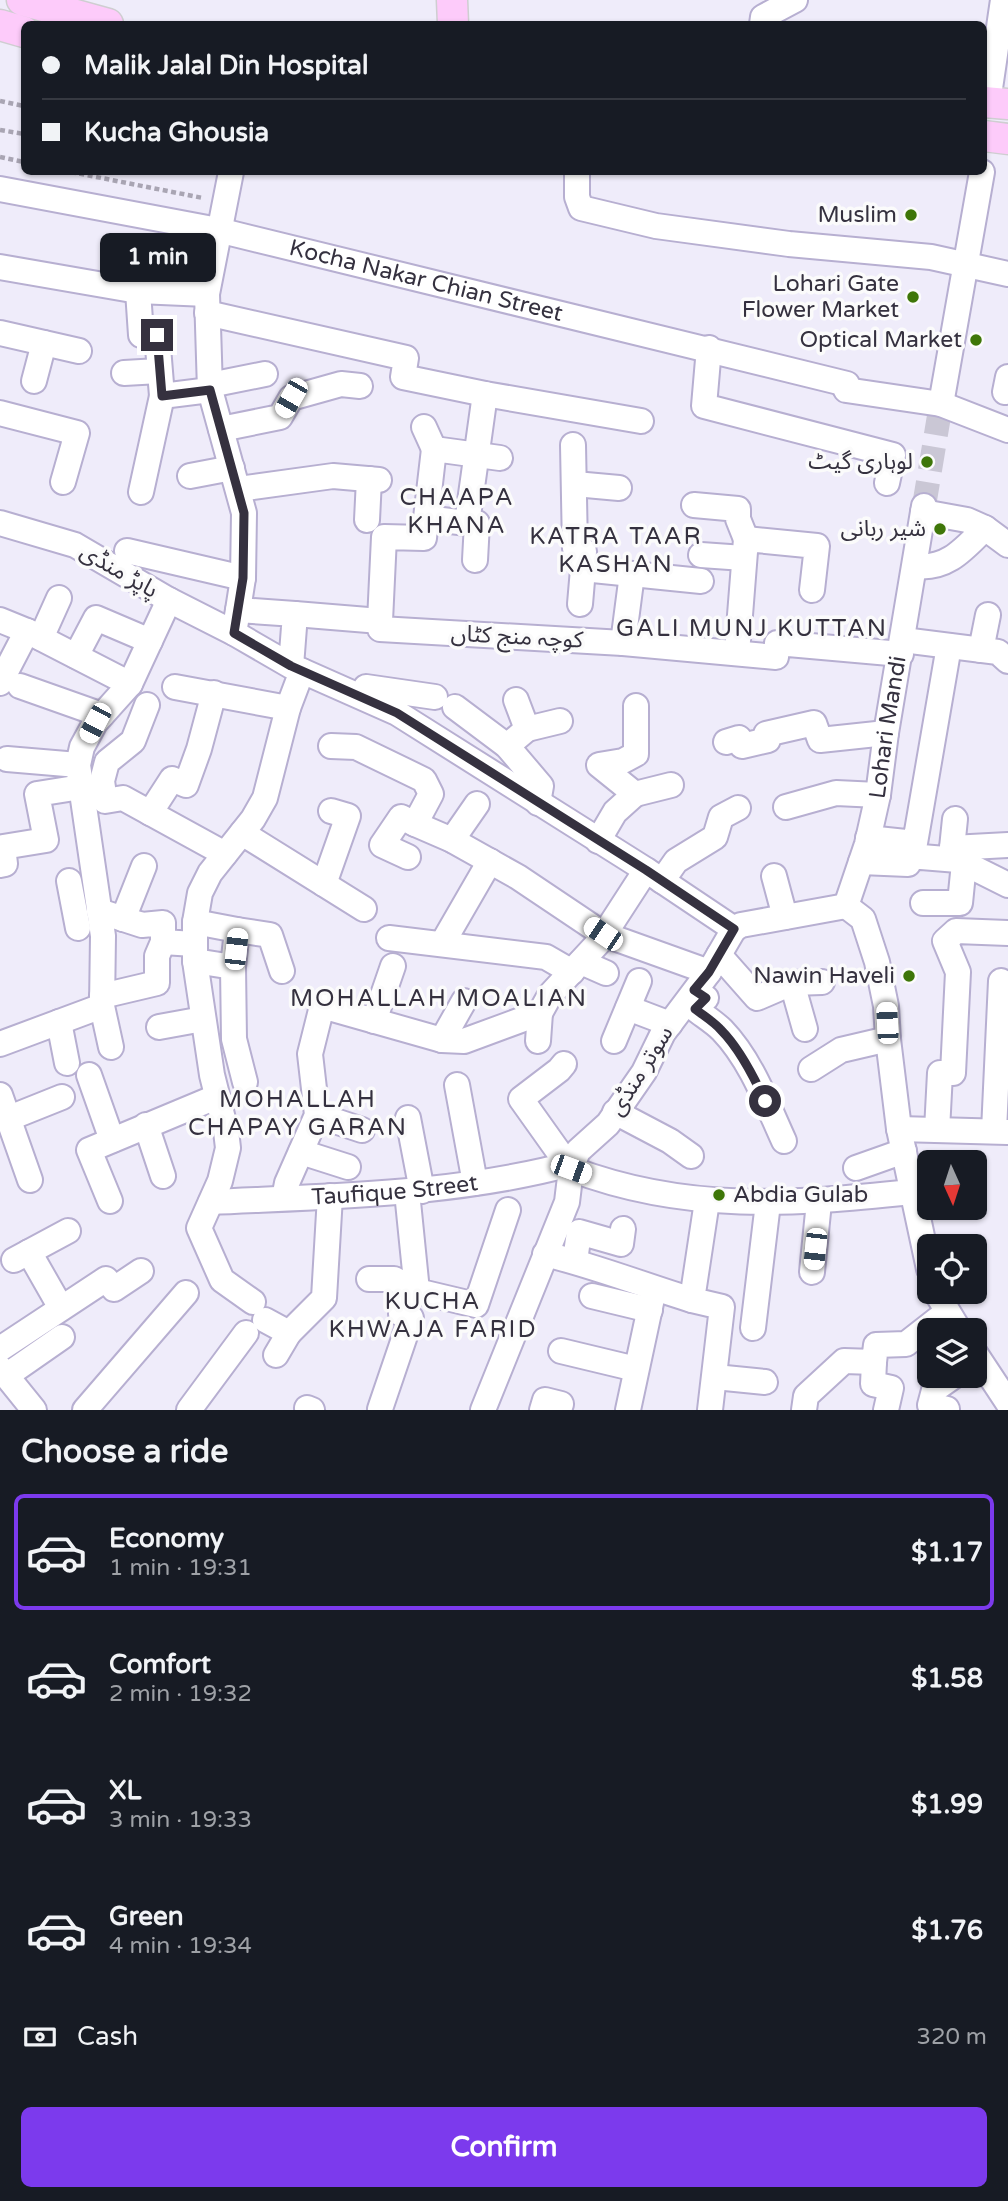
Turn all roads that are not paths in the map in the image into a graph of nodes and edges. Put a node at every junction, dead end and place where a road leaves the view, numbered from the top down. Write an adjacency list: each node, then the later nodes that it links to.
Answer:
1 (452, 0): 6 (main road)
2 (794, 0): 7 (street)
3 (1003, 0): 10 (street)
4 (26, 1): 5 (main road)
5 (97, 21)
6 (453, 21)
7 (762, 21)
8 (0, 25): 9 (main road)
9 (21, 31)
10 (989, 58): 11 (street)
11 (993, 102)
12 (229, 175): 16 (street)
13 (577, 175): 17 (street)
14 (981, 175): 17 (street)
15 (0, 189): 16 (street, Kocha Nakar Chian Street)
16 (218, 230): 21 (street); 25 (street, Kocha Nakar Chian Street)
17 (966, 266): 19 (street); 34 (street)
18 (0, 267): 20 (street)
19 (1008, 274)
20 (138, 291): 21 (street); 27 (street)
21 (207, 304): 24 (street); 31 (street)
22 (0, 333): 23 (street)
23 (44, 343): 26 (street); 30 (street)
24 (349, 346): 32 (street); 37 (street)
25 (709, 348): 34 (street, Kocha Nakar Chian Street); 45 (street)
26 (79, 351)
27 (159, 371): 28 (street); 33 (street)
28 (124, 373)
29 (265, 374): 31 (street)
30 (34, 382)
31 (210, 387): 33 (street); 37 (street)
32 (485, 394): 36 (street); 40 (street)
33 (162, 396): 48 (street)
34 (941, 404): 38 (street, Kocha Nakar Chian Street)
35 (0, 413): 44 (street)
36 (641, 421)
37 (221, 429): 43 (street)
38 (1008, 430)
39 (573, 445): 46 (street)
40 (476, 454): 41 (street); 50 (street); 53 (street)
41 (500, 458)
42 (190, 476): 43 (street)
43 (236, 479): 51 (street); 63 (street)
44 (63, 482)
45 (887, 483)
46 (575, 484): 47 (street); 61 (street)
47 (619, 488)
48 (141, 492)
49 (694, 505): 56 (street)
50 (426, 518): 53 (street); 72 (street)
51 (368, 520)
52 (0, 523): 67 (street, پاپڑ منڈی)
53 (467, 523): 59 (street)
54 (985, 528): 55 (street); 60 (street); 60 (street, Lohari Mandi)
55 (1008, 545)
56 (745, 549): 58 (street); 65 (street); 80 (street)
57 (127, 551): 63 (street)
58 (701, 555)
59 (475, 560)
60 (915, 566): 78 (street, Lohari Mandi)
61 (583, 569): 62 (street); 68 (street)
62 (632, 574): 64 (street); 76 (street)
63 (243, 578): 73 (street)
64 (701, 581)
65 (812, 590)
66 (59, 598): 74 (street)
67 (169, 600): 73 (street, پاپڑ منڈی); 75 (street)
68 (580, 604)
69 (295, 614): 72 (street, کوچہ منج کٹاں); 73 (street, کوچہ منج کٹاں); 83 (street)
70 (988, 615): 79 (street)
71 (0, 620): 74 (street)
72 (380, 621): 76 (street, کوچہ منج کٹاں)
73 (236, 622): 83 (street, پاپڑ منڈی)
74 (34, 634): 81 (street); 85 (street)
75 (150, 640): 81 (street); 84 (street)
76 (624, 643): 80 (street, کوچہ منج کٹاں)
77 (949, 646): 78 (street); 79 (street); 114 (street)
78 (902, 647): 80 (street, کوچہ منج کٹاں); 96 (street, Lohari Mandi)
79 (981, 650): 82 (street)
80 (737, 653)
81 (76, 656): 84 (street)
82 (1008, 661)
83 (297, 668): 88 (street); 92 (street)
84 (130, 684): 93 (street)
85 (10, 685): 93 (street)
86 (175, 688): 87 (street)
87 (214, 693): 92 (street); 110 (street)
88 (363, 698): 99 (street); 105 (street)
89 (516, 700): 95 (street)
90 (147, 705): 110 (street)
91 (636, 706): 103 (street)
92 (288, 708): 113 (street)
93 (102, 715): 101 (street)
94 (560, 720): 95 (street)
95 (527, 729): 99 (street)
96 (886, 733): 97 (street); 104 (street, Lohari Mandi)
97 (726, 742)
98 (331, 746): 112 (street)
99 (507, 746): 105 (street)
100 (7, 759): 101 (street)
101 (80, 776): 123 (street); 134 (street)
102 (671, 785): 103 (street)
103 (635, 794): 116 (street)
104 (878, 795): 107 (street); 114 (street, Lohari Mandi)
105 (538, 803): 116 (street)
106 (477, 804): 115 (street)
107 (786, 807)
108 (738, 808): 125 (street)
109 (331, 811): 128 (street)
110 (150, 813): 118 (street)
111 (955, 819): 120 (street)
112 (415, 824): 115 (street); 119 (street)
113 (242, 833): 118 (street); 128 (street)
114 (868, 838): 122 (street, Lohari Mandi)
115 (452, 840): 121 (street)
116 (598, 841): 125 (street)
117 (1008, 845): 120 (street)
118 (225, 854): 141 (street)
119 (408, 857)
120 (956, 857): 122 (street); 129 (street); 130 (street)
121 (490, 862): 138 (street); 142 (street)
122 (861, 862): 131 (street, Lohari Mandi)
123 (0, 865)
124 (144, 866): 134 (street)
125 (654, 875): 135 (street); 138 (street)
126 (774, 876): 133 (street)
127 (69, 881): 134 (street)
128 (324, 884): 132 (street)
129 (1008, 885)
130 (923, 903)
131 (846, 906): 133 (street); 163 (street)
132 (364, 909)
133 (785, 917): 135 (street)
134 (93, 922): 140 (street); 153 (street)
135 (734, 929): 148 (street, سوتر منڈی)
136 (237, 930): 141 (street); 144 (street); 146 (street)
137 (1008, 933): 184 (street)
138 (603, 934): 145 (street); 148 (street)
139 (389, 938): 142 (street)
140 (163, 942): 141 (street); 153 (street)
141 (195, 942): 144 (street); 157 (street)
142 (442, 944): 145 (street)
143 (393, 966): 158 (street)
144 (233, 967): 173 (street)
145 (577, 967): 147 (street); 156 (street)
146 (282, 971)
147 (606, 972)
148 (707, 973): 152 (street); 160 (street, سوتر منڈی); 188 (street)
149 (639, 981): 155 (street)
150 (1001, 981): 185 (street)
151 (822, 982): 152 (street)
152 (792, 983): 162 (street)
153 (102, 1001): 159 (street); 168 (street)
154 (464, 1001): 164 (street)
155 (628, 1009): 160 (street); 166 (street)
156 (540, 1013): 164 (street); 165 (street)
157 (203, 1019): 161 (street); 177 (street)
158 (374, 1021): 164 (street); 179 (street)
159 (59, 1022): 167 (street); 169 (street)
160 (670, 1024): 178 (street, سوتر منڈی)
161 (159, 1027)
162 (805, 1029)
163 (888, 1039): 171 (street); 187 (street)
164 (442, 1040)
165 (538, 1041)
166 (614, 1041)
167 (0, 1044)
168 (111, 1047)
169 (67, 1063)
170 (564, 1064): 191 (street)
171 (811, 1069)
172 (89, 1075): 186 (street)
173 (246, 1082)
174 (457, 1086): 196 (street)
175 (0, 1095): 181 (street)
176 (62, 1097): 181 (street)
177 (216, 1097): 182 (street); 203 (street)
178 (615, 1112): 190 (street); 191 (street, سوتر منڈی)
179 (317, 1115): 183 (street); 189 (street)
180 (408, 1118): 197 (street)
181 (7, 1119): 195 (street)
182 (146, 1125): 186 (street); 194 (street)
183 (362, 1130)
184 (937, 1130): 185 (street); 187 (street)
185 (1001, 1131)
186 (112, 1140): 201 (street)
187 (902, 1140): 193 (street); 198 (street)
188 (784, 1141)
189 (301, 1152): 192 (street); 200 (street)
190 (691, 1156)
191 (571, 1166): 196 (street, Taufique Street); 202 (street); 210 (street, سوتر منڈی)
192 (348, 1167)
193 (856, 1168)
194 (163, 1175)
195 (30, 1180)
196 (475, 1183): 197 (street, Taufique Street)
197 (414, 1192): 199 (street, Taufique Street); 215 (street)
198 (913, 1192): 204 (street); 209 (street)
199 (330, 1196): 200 (street, Taufique Street); 224 (street)
200 (284, 1198): 203 (street, Taufique Street)
201 (110, 1201)
202 (707, 1201): 205 (street); 219 (street)
203 (211, 1202): 222 (street)
204 (819, 1202): 205 (street); 213 (street)
205 (768, 1203): 223 (street)
206 (508, 1210): 215 (street)
207 (623, 1229): 211 (street)
208 (68, 1231): 220 (street)
209 (922, 1234)
210 (545, 1254): 211 (street); 242 (street, سوتر منڈی)
211 (575, 1261): 218 (street)
212 (141, 1271): 220 (street)
213 (813, 1272)
214 (369, 1279): 215 (street)
215 (412, 1288): 237 (street)
216 (186, 1293): 240 (street)
217 (592, 1296): 218 (street)
218 (652, 1299): 219 (street); 231 (street)
219 (692, 1300): 232 (street)
220 (61, 1308): 226 (street)
221 (947, 1311): 229 (street)
222 (254, 1318): 224 (street); 241 (street)
223 (752, 1328)
224 (289, 1333): 228 (street)
225 (61, 1337): 233 (street)
226 (0, 1349)
227 (561, 1351): 231 (street)
228 (276, 1355)
229 (874, 1362): 247 (street); 248 (street)
230 (987, 1367): 236 (street)
231 (636, 1369): 245 (street)
232 (715, 1377): 234 (street); 246 (street)
233 (2, 1379): 239 (street)
234 (765, 1382)
235 (937, 1388): 238 (street)
236 (1008, 1403)
237 (380, 1409)
238 (947, 1409)
239 (34, 1410)
240 (85, 1410)
241 (189, 1410)
242 (483, 1410)
243 (542, 1410): 244 (street)
244 (559, 1410)
245 (628, 1410)
246 (710, 1410)
247 (804, 1410)
248 (886, 1410)

